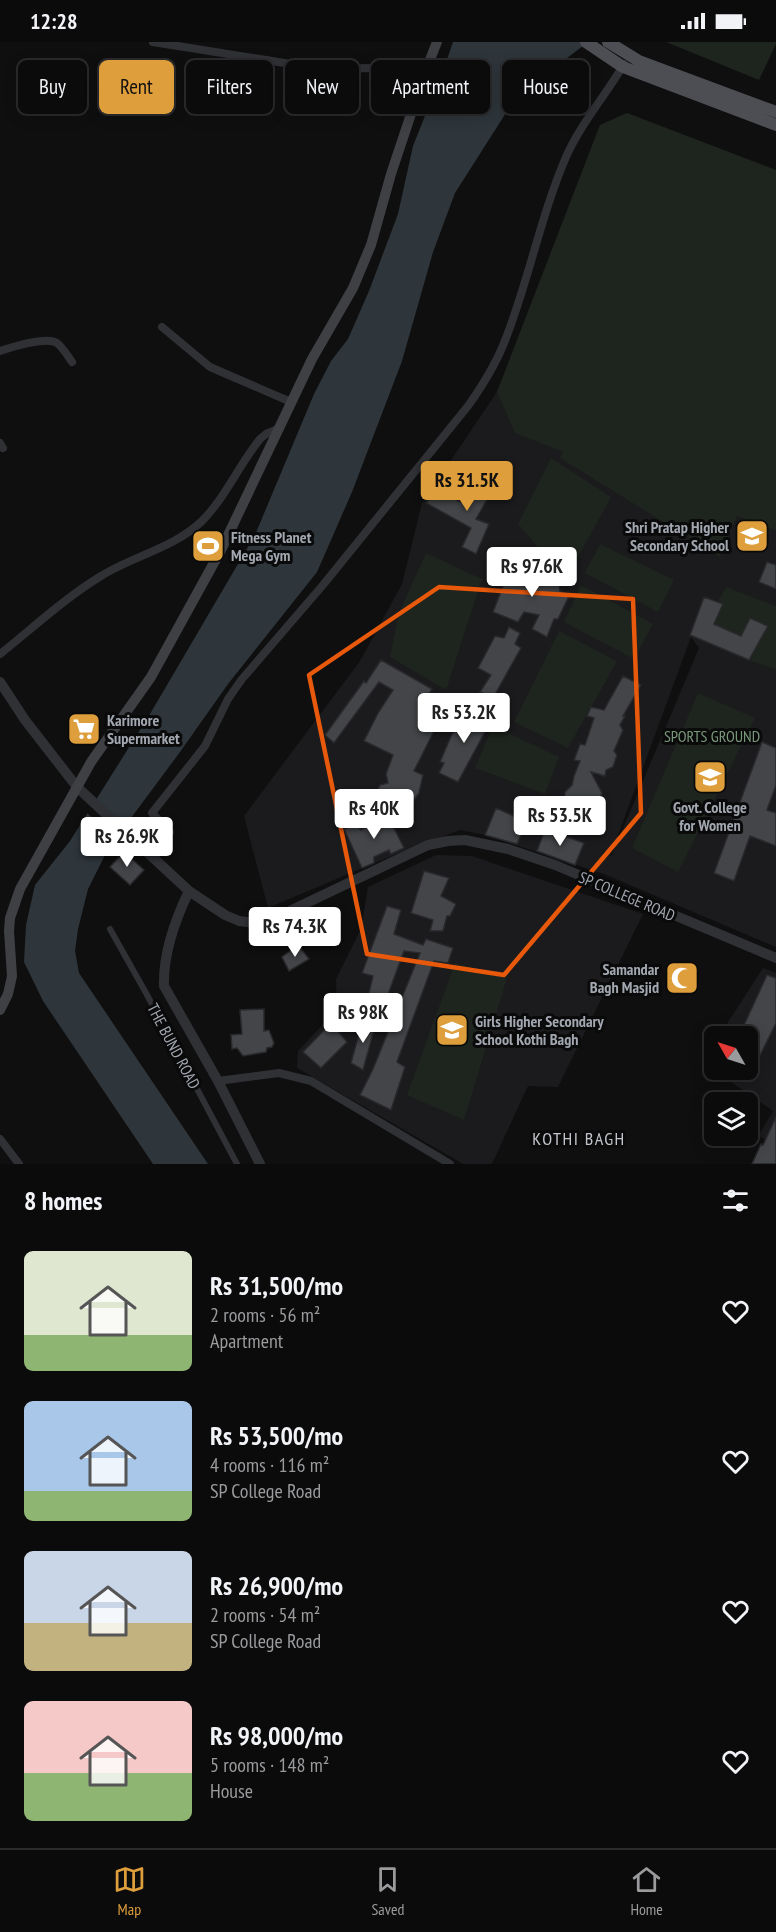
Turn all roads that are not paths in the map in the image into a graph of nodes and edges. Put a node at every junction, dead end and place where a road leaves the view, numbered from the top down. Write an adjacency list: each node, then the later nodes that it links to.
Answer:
1 (153, 42): 7 (street)
2 (437, 42): 5 (main road)
3 (609, 42): 6 (main road)
4 (588, 44): 6 (main road)
5 (430, 60)
6 (626, 62): 8 (main road); 10 (main road); 19 (street)
7 (371, 68)
8 (776, 112)
9 (411, 114): 14 (main road)
10 (776, 125)
11 (162, 327): 14 (street)
12 (0, 351): 13 (street)
13 (72, 362)
14 (291, 402): 15 (main road)
15 (280, 428): 16 (street); 18 (main road)
16 (0, 654)
17 (0, 682): 18 (street, SP COLLEGE ROAD)
18 (77, 787): 19 (street, SP COLLEGE ROAD); 23 (main road)
19 (154, 858): 20 (street, SP COLLEGE ROAD)
20 (189, 891): 22 (street, SP COLLEGE ROAD); 24 (street)
21 (110, 929): 27 (street, THE BUND ROAD)
22 (776, 958)
23 (0, 1010)
24 (218, 1082): 28 (street); 29 (street)
25 (0, 1139): 26 (street)
26 (19, 1164)
27 (237, 1164)
28 (260, 1164)
29 (450, 1164)

